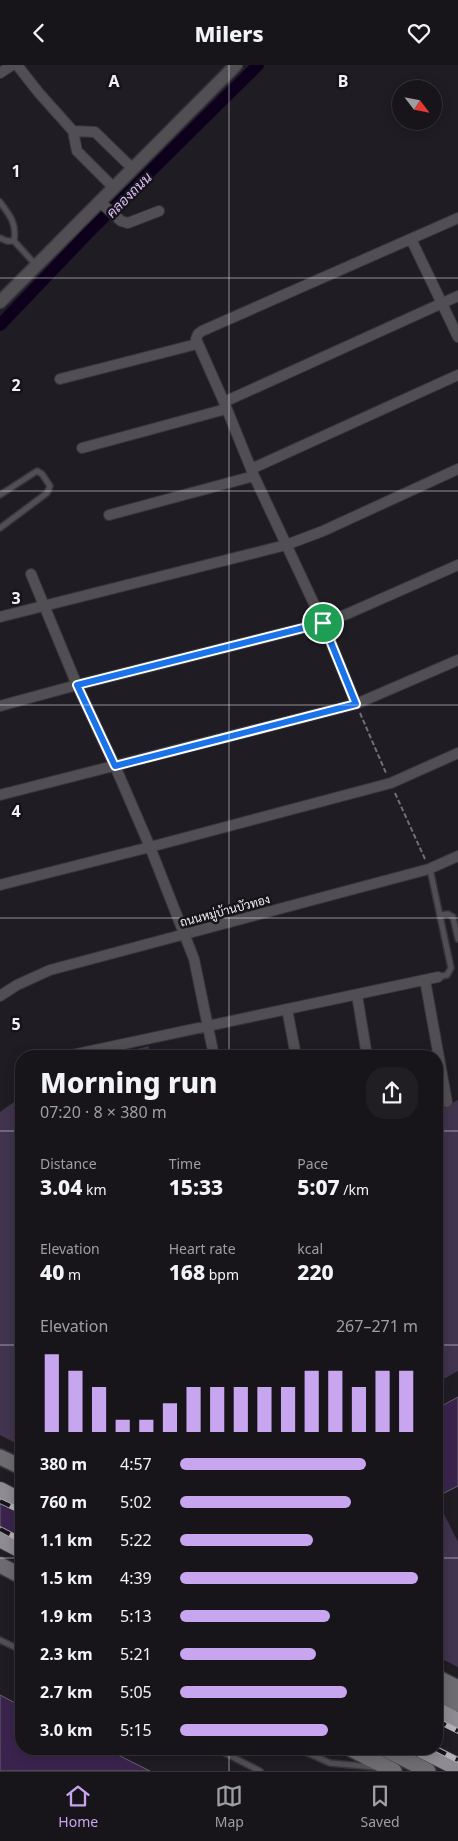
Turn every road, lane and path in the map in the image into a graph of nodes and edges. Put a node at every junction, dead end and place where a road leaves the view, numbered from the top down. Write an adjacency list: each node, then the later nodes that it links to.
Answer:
1 (12, 65): 4 (street)
2 (17, 65): 5 (street)
3 (236, 65): 6 (street)
4 (0, 73)
5 (74, 131): 6 (street); 7 (street)
6 (132, 168): 7 (street)
7 (113, 187): 9 (street)
8 (0, 202): 14 (lane)
9 (104, 205): 10 (street); 15 (street)
10 (159, 211)
11 (458, 217): 13 (street)
12 (0, 238): 14 (lane)
13 (411, 239): 18 (street); 20 (street)
14 (14, 241): 15 (lane)
15 (36, 266): 17 (street)
16 (458, 296): 18 (street)
17 (0, 302)
18 (443, 303): 19 (street); 23 (street)
19 (458, 337)
20 (197, 344): 22 (street); 23 (street)
21 (458, 375): 26 (street)
22 (60, 379)
23 (225, 405): 24 (street); 26 (street)
24 (82, 448)
25 (458, 469): 30 (street)
26 (253, 473): 28 (street); 30 (street)
27 (0, 495): 29 (lane)
28 (109, 515)
29 (0, 528)
30 (286, 545): 33 (street); 35 (street)
31 (458, 565): 35 (street)
32 (31, 574): 33 (street)
33 (45, 605): 34 (street); 37 (street)
34 (0, 617)
35 (323, 623): 37 (street); 38 (street)
36 (458, 660): 38 (street)
37 (77, 685): 39 (street); 41 (street)
38 (356, 704): 41 (street)
39 (0, 706)
40 (458, 753): 43 (street)
41 (115, 766): 42 (street); 43 (street)
42 (0, 795)
43 (150, 847): 46 (street); 48 (street)
44 (458, 856): 45 (street, ถนนหมู่บ้านบัวทอง)
45 (429, 869): 47 (lane); 48 (street, ถนนหมู่บ้านบัวทอง)
46 (0, 885)
47 (441, 915): 49 (lane); 50 (lane)
48 (184, 935): 52 (street, ถนนหมู่บ้านบัวทอง); 55 (street)
49 (458, 939)
50 (438, 977): 51 (street)
51 (425, 981): 53 (street); 60 (street)
52 (0, 995)
53 (357, 995): 54 (street); 59 (street)
54 (287, 1009): 55 (street); 58 (street)
55 (208, 1026): 56 (street); 57 (street)
56 (95, 1050)
57 (213, 1050)
58 (295, 1050)
59 (366, 1050)
60 (438, 1050)
61 (443, 1075): 62 (street)
62 (448, 1101)
63 (0, 1457): 64 (main road)
64 (15, 1464)
65 (0, 1491): 66 (highway)
66 (15, 1499)
67 (0, 1539): 68 (highway)
68 (15, 1546)
69 (0, 1565): 70 (main road)
70 (15, 1572)
71 (0, 1640): 72 (lane)
72 (15, 1647)
73 (443, 1680): 74 (main road)
74 (458, 1688)
75 (443, 1696): 76 (main road)
76 (458, 1704)
77 (443, 1714): 78 (highway)
78 (458, 1722)
79 (229, 1755): 86 (lane)
80 (312, 1755): 85 (lane)
81 (363, 1755): 85 (main road)
82 (397, 1755): 87 (main road)
83 (434, 1755): 84 (highway)
84 (458, 1767)
85 (390, 1769)
86 (260, 1771)
87 (428, 1771)

